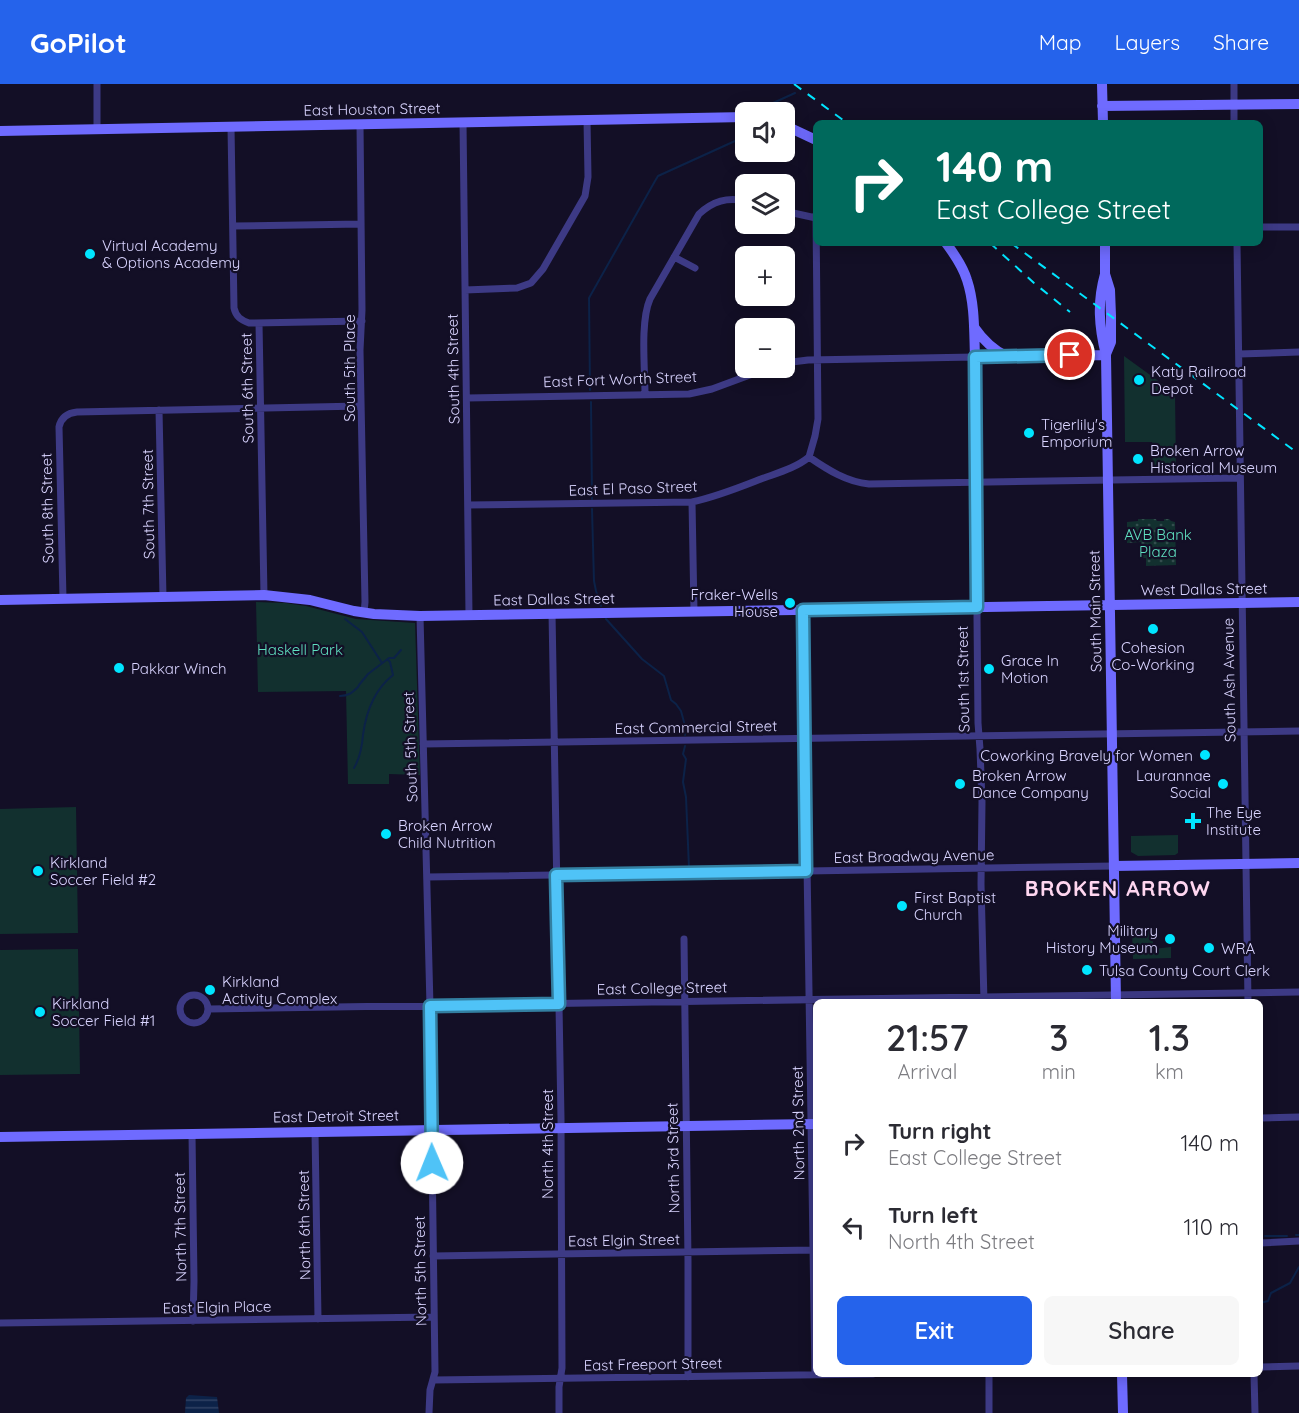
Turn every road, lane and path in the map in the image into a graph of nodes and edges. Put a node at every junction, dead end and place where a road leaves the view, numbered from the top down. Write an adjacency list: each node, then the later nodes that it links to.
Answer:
1 (96, 84): 14 (street)
2 (1102, 84): 5 (street)
3 (1234, 84): 6 (street)
4 (1299, 104): 6 (street)
5 (1102, 106): 6 (street); 9 (street)
6 (1234, 106): 10 (street)
7 (735, 117): 8 (street, East Houston Street)
8 (588, 120): 11 (street, East Houston Street); 31 (street)
9 (1103, 120)
10 (1234, 120)
11 (463, 122): 12 (street, East Houston Street); 31 (street, South 4th Street)
12 (360, 124): 13 (street, East Houston Street); 21 (street, South 5th Place)
13 (231, 127): 14 (street, East Houston Street); 22 (street, South 6th Street)
14 (97, 129): 16 (street, East Houston Street)
15 (795, 130): 17 (street)
16 (0, 131)
17 (813, 139)
18 (735, 200): 29 (street)
19 (795, 213): 20 (street)
20 (813, 216)
21 (361, 224): 22 (street); 32 (street, South 5th Place)
22 (233, 226): 33 (street, South 6th Street)
23 (1263, 227): 24 (street)
24 (1299, 227)
25 (816, 246): 40 (street)
26 (948, 246): 34 (street, South 1st Street)
27 (1105, 246): 36 (street, South Main Street)
28 (1237, 246): 37 (street, South Ash Avenue)
29 (674, 257): 30 (street); 43 (street)
30 (695, 268)
31 (465, 290): 44 (street, South 4th Street)
32 (362, 321): 33 (street); 45 (street, South 5th Place)
33 (259, 323): 46 (street, South 6th Street)
34 (974, 327): 38 (street); 39 (street, South 1st Street)
35 (1299, 352): 37 (street)
36 (1106, 354): 38 (street); 50 (street, South Main Street)
37 (1239, 354): 49 (street, South Ash Avenue)
38 (1007, 356): 39 (street)
39 (975, 357): 40 (street); 51 (street, South 1st Street)
40 (818, 360): 41 (street); 48 (street)
41 (795, 362)
42 (743, 378): 43 (street, East Fort Worth Street)
43 (645, 395): 44 (street, East Fort Worth Street)
44 (467, 398): 53 (street, South 4th Street)
45 (361, 406): 46 (street); 64 (street, South 5th Place)
46 (260, 408): 47 (street); 54 (street, South 6th Street)
47 (159, 410): 55 (street, South 7th Street); 56 (street, South 8th Street)
48 (809, 457): 51 (street); 52 (street, East El Paso Street)
49 (1240, 478): 50 (street); 59 (street, South Ash Avenue)
50 (1108, 480): 51 (street); 60 (street, South Main Street)
51 (976, 482): 61 (street, South 1st Street)
52 (692, 502): 53 (street, East El Paso Street); 63 (street)
53 (468, 505): 66 (street, South 4th Street)
54 (264, 595): 55 (street, East Dallas Street); 64 (street, East Dallas Street)
55 (163, 597): 56 (street, East Dallas Street)
56 (63, 598): 57 (street, East Dallas Street)
57 (0, 600)
58 (1299, 602): 59 (street, West Dallas Street)
59 (1242, 603): 60 (street, West Dallas Street); 69 (street, South Ash Avenue)
60 (1110, 605): 61 (street, East Dallas Street); 70 (street, South Main Street)
61 (977, 607): 62 (street, East Dallas Street); 71 (street, South 1st Street)
62 (803, 610): 63 (street, East Dallas Street); 72 (street, North 2nd Street)
63 (694, 611): 65 (street, East Dallas Street)
64 (364, 613): 67 (street, East Dallas Street)
65 (552, 613): 66 (street, East Dallas Street); 73 (street)
66 (469, 615): 67 (street, East Dallas Street)
67 (420, 616): 74 (street, South 5th Street)
68 (1299, 731): 69 (street, East Commercial Street)
69 (1244, 732): 70 (street, East Commercial Street); 76 (street, South Ash Avenue)
70 (1112, 734): 71 (street, East Commercial Street); 77 (street, South Main Street)
71 (979, 736): 72 (street, East Commercial Street); 78 (street, South 1st Street)
72 (804, 739): 73 (street, East Commercial Street); 79 (street, North 2nd Street)
73 (554, 742): 74 (street, East Commercial Street); 80 (street)
74 (423, 744): 81 (street, South 5th Street)
75 (1299, 863): 76 (street)
76 (1246, 864): 77 (street); 84 (street, South Ash Avenue)
77 (1114, 866): 78 (street, East Broadway Avenue); 85 (street, South Main Street)
78 (982, 869): 79 (street, East Broadway Avenue); 87 (street, South 1st Street)
79 (806, 871): 80 (street, East Broadway Avenue); 86 (street, North 2nd Street)
80 (556, 875): 81 (street, East Broadway Avenue); 90 (street, North 4th Street)
81 (427, 876): 91 (street, North 5th Street)
82 (684, 939): 89 (street, North 3rd Street)
83 (1299, 992): 84 (street, East College Street)
84 (1248, 993): 85 (street, East College Street); 88 (street, South Ash Avenue)
85 (1116, 998): 87 (street, East College Street)
86 (808, 999): 87 (street, East College Street); 89 (street, East College Street); 95 (street, North 2nd Street)
87 (984, 999)
88 (1248, 999)
89 (684, 1001): 90 (street, East College Street); 96 (street, North 3rd Street)
90 (559, 1004): 91 (street, East College Street); 97 (street, North 4th Street)
91 (430, 1006): 92 (street, East College Street); 98 (street, North 5th Street)
92 (209, 1009): 92 (street, East College Street)
93 (1299, 1117): 94 (street)
94 (1263, 1118)
95 (813, 1124): 96 (street, East Detroit Street)
96 (686, 1125): 97 (street, East Detroit Street); 105 (street, North 3rd Street)
97 (561, 1128): 98 (street, East Detroit Street); 106 (street, North 4th Street)
98 (431, 1130): 99 (street, East Detroit Street); 107 (street, North 5th Street)
99 (315, 1131): 100 (street, East Detroit Street); 109 (street, North 6th Street)
100 (192, 1134): 101 (street, East Detroit Street); 110 (street, North 7th Street)
101 (0, 1137)
102 (1299, 1241): 103 (street)
103 (1263, 1243)
104 (813, 1250): 105 (street, East Elgin Street)
105 (688, 1252): 106 (street, East Elgin Street); 115 (street, North 3rd Street)
106 (561, 1254): 107 (street, East Elgin Street); 119 (street, North 4th Street)
107 (433, 1256): 108 (street, North 5th Street)
108 (434, 1317): 109 (street, East Elgin Place); 120 (street, North 5th Street)
109 (318, 1319): 110 (street, East Elgin Place)
110 (193, 1321): 111 (street, East Elgin Place)
111 (0, 1323)
112 (1299, 1366): 113 (street)
113 (1263, 1367)
114 (813, 1375): 115 (street, East Freeport Street)
115 (688, 1377): 119 (street, East Freeport Street)
116 (989, 1377): 123 (street)
117 (1122, 1377): 124 (street)
118 (1254, 1377): 125 (street)
119 (561, 1379): 120 (street, East Freeport Street); 122 (street, North 4th Street)
120 (434, 1380): 121 (street, North 5th Street)
121 (429, 1413)
122 (559, 1413)
123 (989, 1413)
124 (1123, 1413)
125 (1255, 1413)

